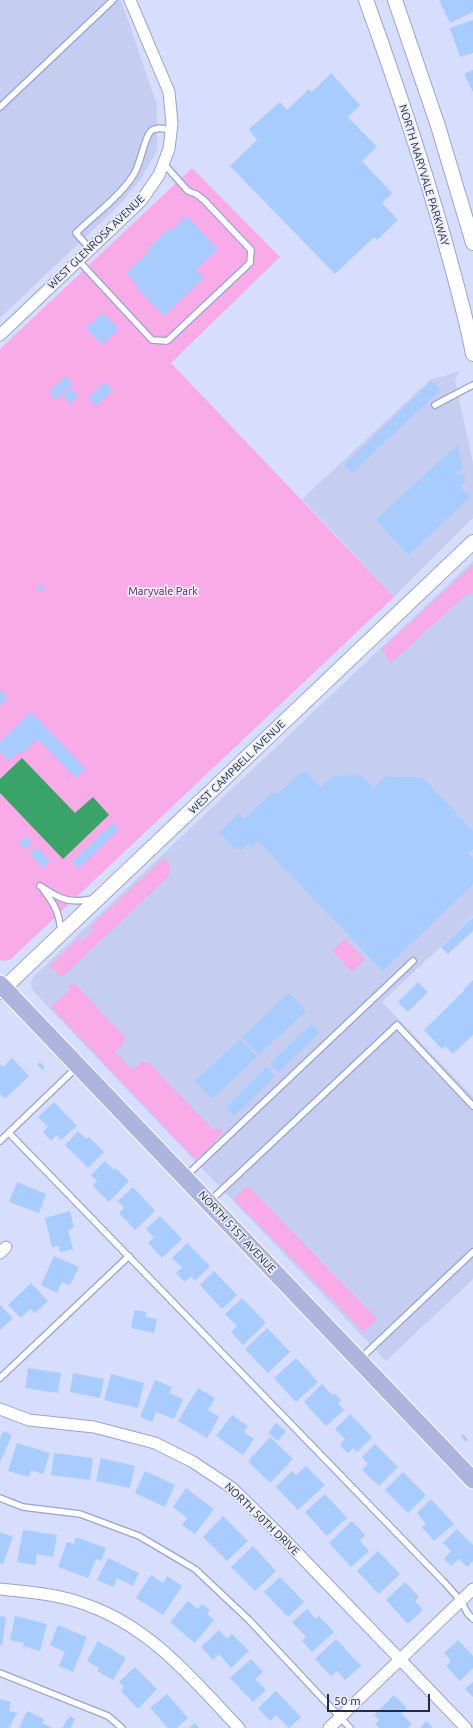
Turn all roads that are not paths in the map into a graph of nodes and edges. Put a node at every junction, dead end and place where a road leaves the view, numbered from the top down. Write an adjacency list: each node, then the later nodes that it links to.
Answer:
1 (113, 0): 5 (lane)
2 (130, 0): 6 (street, WEST GLENROSA AVENUE)
3 (366, 0): 11 (street, NORTH MARYVALE PARKWAY)
4 (395, 0): 8 (street)
5 (0, 108)
6 (172, 130): 7 (street, WEST GLENROSA AVENUE); 9 (lane)
7 (164, 164): 9 (street, WEST GLENROSA AVENUE); 10 (lane)
8 (473, 243)
9 (90, 249): 10 (street, WEST GLENROSA AVENUE)
10 (78, 260): 12 (street, WEST GLENROSA AVENUE)
11 (470, 327): 13 (street, NORTH MARYVALE PARKWAY)
12 (0, 335)
13 (473, 354)
14 (473, 385): 15 (lane)
15 (436, 405)
16 (473, 542): 17 (street, WEST CAMPBELL AVENUE)
17 (101, 897): 18 (street, WEST CAMPBELL AVENUE); 18 (lane)
18 (61, 934): 20 (street, WEST CAMPBELL AVENUE)
19 (413, 961): 25 (lane)
20 (1, 988): 21 (main road, NORTH 51ST AVENUE)
21 (78, 1065): 23 (lane); 25 (main road, NORTH 51ST AVENUE)
22 (473, 1106): 26 (lane)
23 (9, 1133): 24 (lane); 28 (lane)
24 (0, 1141)
25 (185, 1177): 26 (main road, NORTH 51ST AVENUE)
26 (209, 1202): 29 (main road, NORTH 51ST AVENUE)
27 (473, 1252): 29 (lane)
28 (129, 1256): 30 (lane); 36 (lane)
29 (359, 1360): 32 (main road, NORTH 51ST AVENUE)
30 (0, 1378)
31 (0, 1409): 38 (street, NORTH 50TH DRIVE)
32 (473, 1480)
33 (0, 1498): 40 (lane)
34 (0, 1588): 42 (street)
35 (473, 1589): 36 (street)
36 (461, 1601): 37 (lane); 38 (street)
37 (473, 1619)
38 (400, 1660): 40 (street); 45 (street, NORTH 50TH DRIVE)
39 (0, 1672): 41 (lane)
40 (340, 1718): 43 (street); 44 (lane)
41 (122, 1728)
42 (239, 1728)
43 (329, 1728)
44 (350, 1728)
45 (466, 1728)

